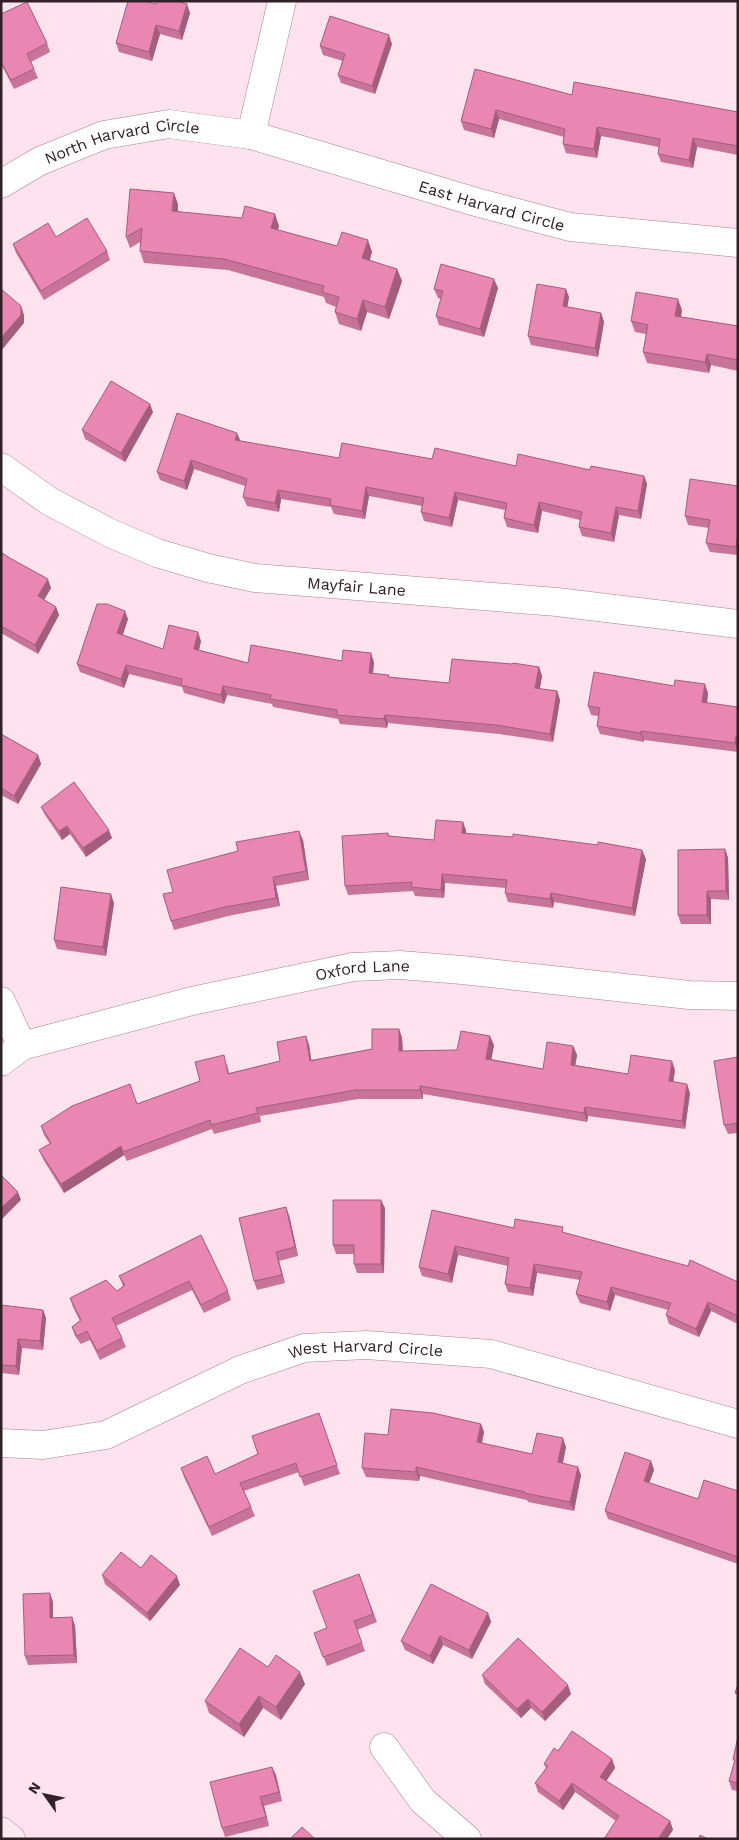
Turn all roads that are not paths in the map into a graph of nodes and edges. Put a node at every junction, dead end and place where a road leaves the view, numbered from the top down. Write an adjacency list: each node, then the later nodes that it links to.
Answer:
1 (282, 1): 2 (street)
2 (251, 135): 3 (street, North Harvard Circle); 4 (street, East Harvard Circle)
3 (1, 184)
4 (738, 243)
5 (1, 468): 6 (street, Mayfair Lane)
6 (738, 624)
7 (738, 996): 9 (street, Oxford Lane)
8 (1, 1001): 9 (street)
9 (12, 1054)
10 (738, 1424): 11 (street, West Harvard Circle)
11 (1, 1443)
12 (384, 1747): 15 (street)
13 (1, 1831): 14 (main road)
14 (11, 1839)
15 (467, 1839)

